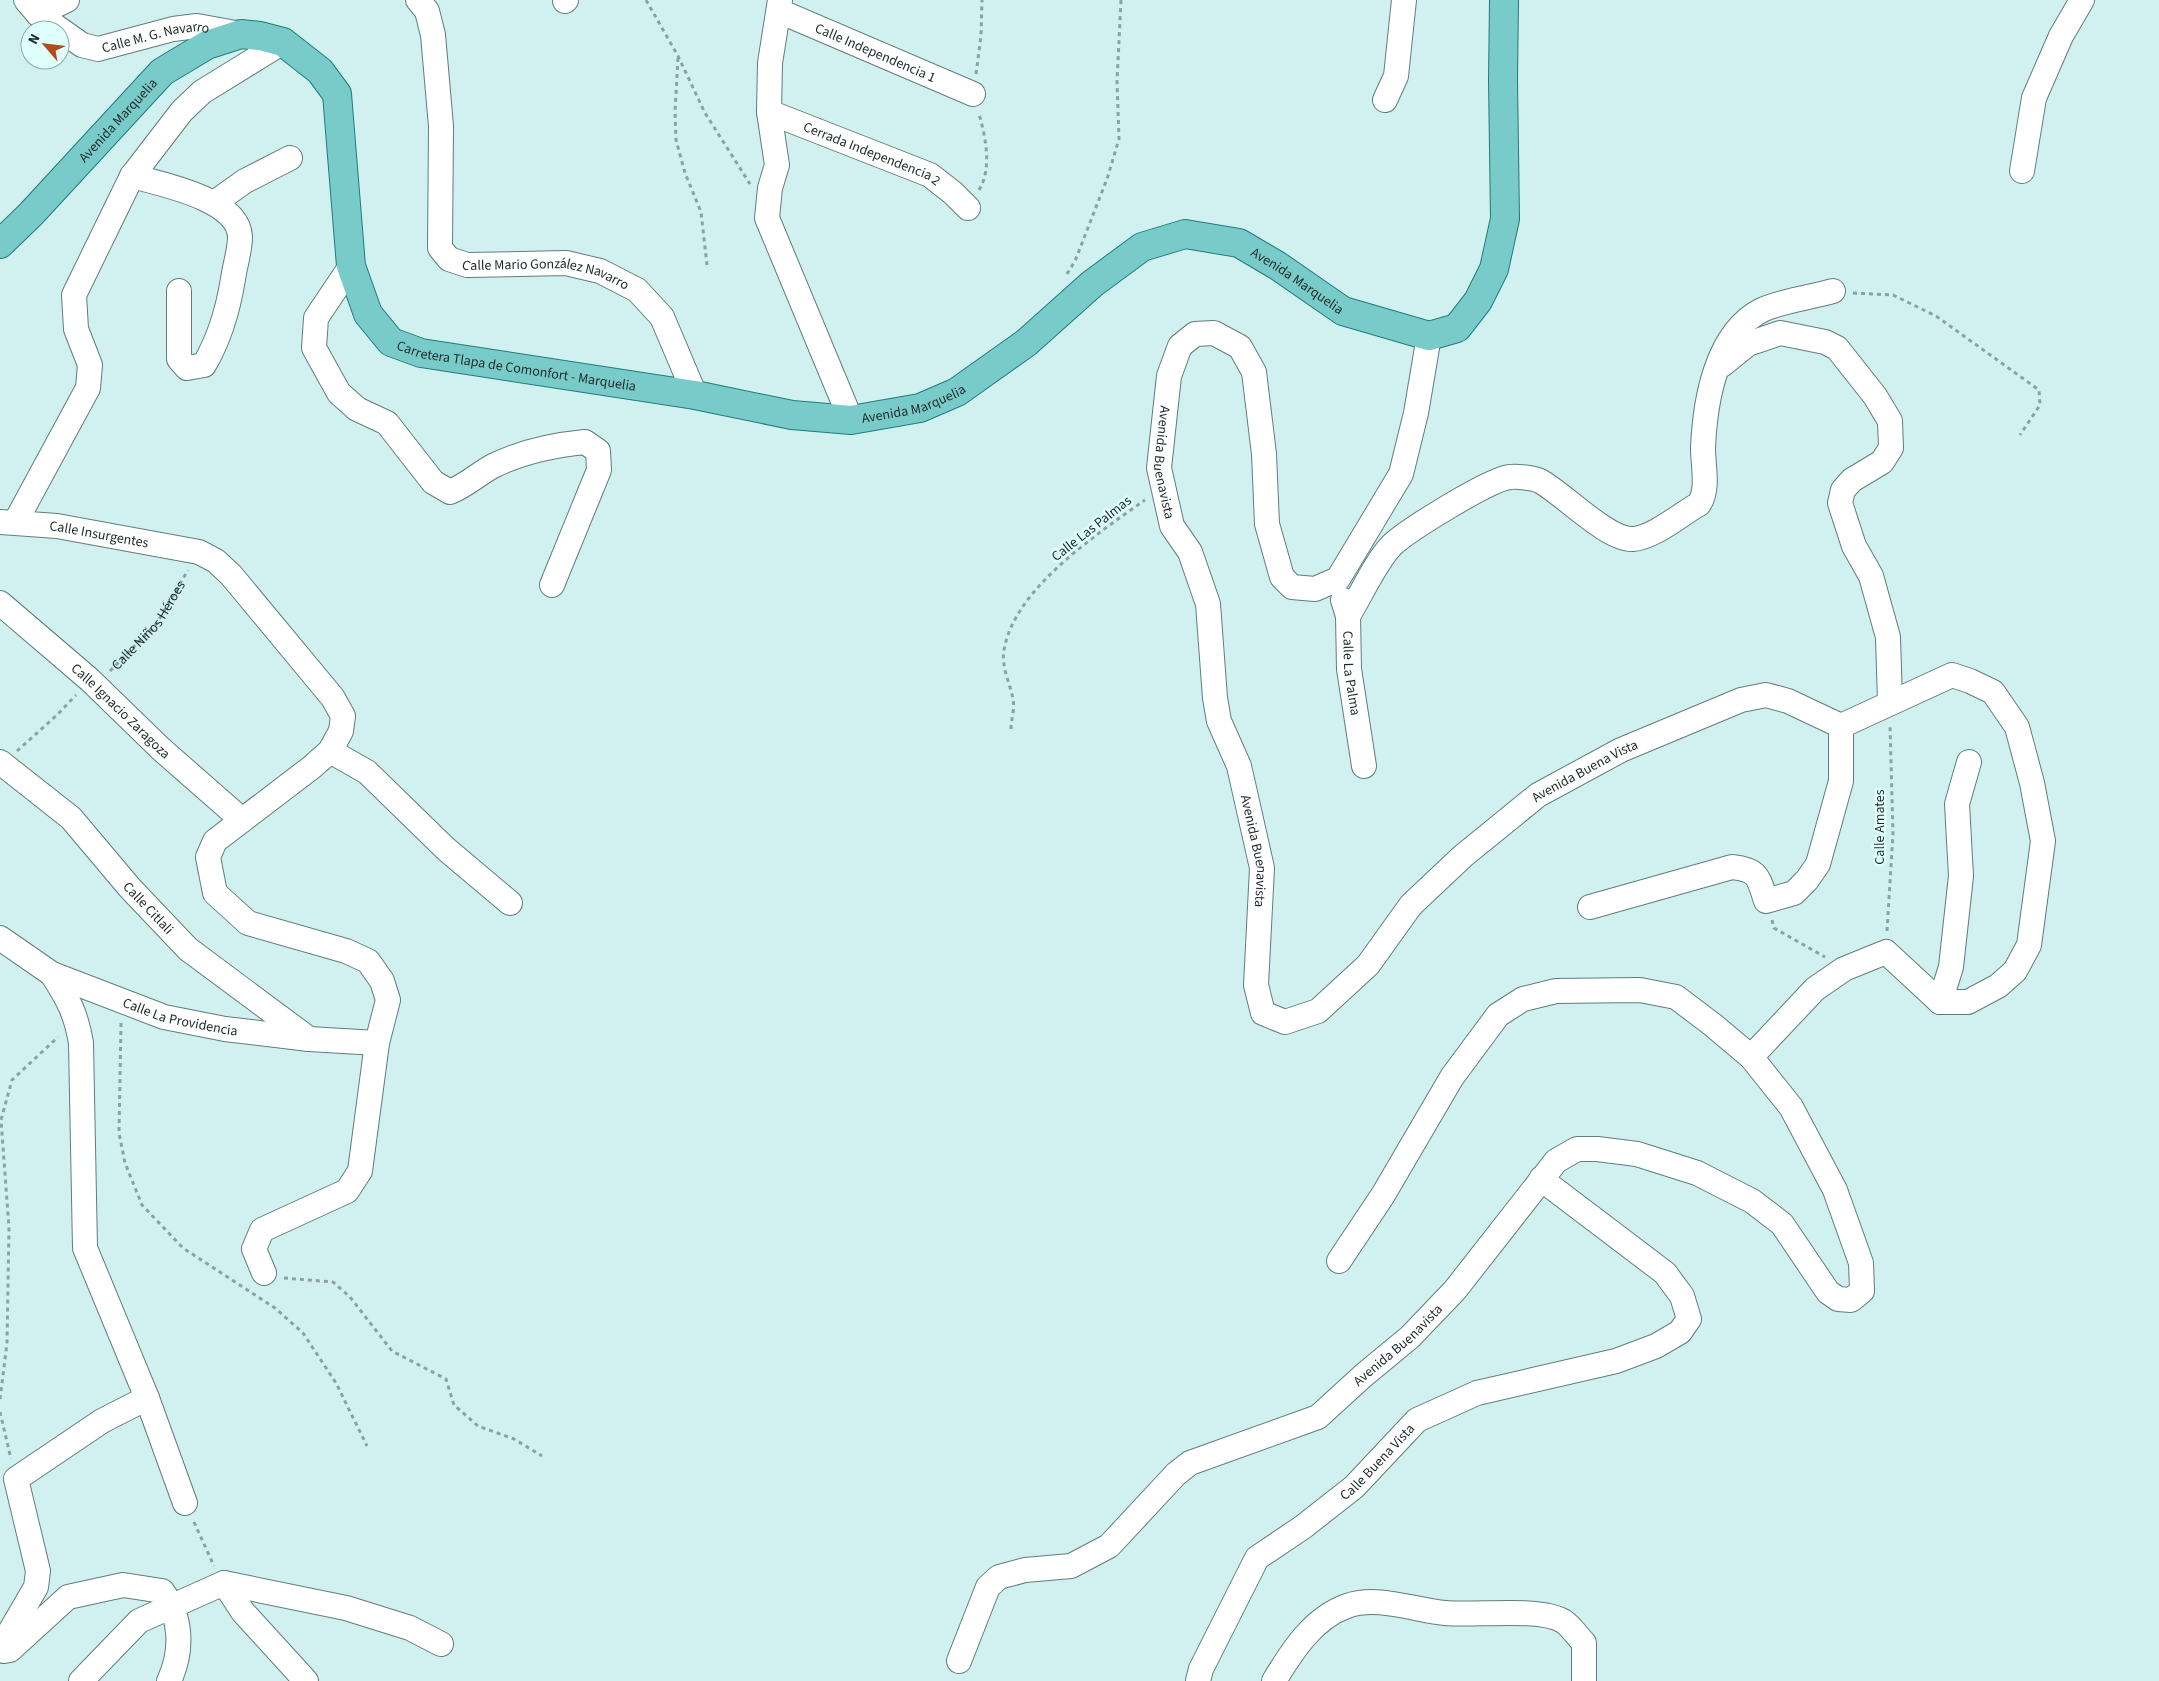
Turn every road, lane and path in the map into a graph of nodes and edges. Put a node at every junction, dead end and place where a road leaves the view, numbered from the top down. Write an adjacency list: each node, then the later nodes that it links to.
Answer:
1 (67, 0): 10 (street)
2 (418, 0): 30 (street, Calle Mario González Navarro)
3 (646, 0): 12 (path)
4 (982, 0): 13 (path)
5 (1121, 0): 25 (path)
6 (1404, 0): 14 (street)
7 (1504, 0): 28 (main road)
8 (2082, 0): 17 (street)
9 (779, 6): 13 (street, Calle Independencia 1); 15 (street)
10 (32, 7): 11 (street, Calle M. G. Navarro)
11 (261, 37): 18 (street); 22 (main road, Avenida Marquelia); 24 (main road, Carretera Tlapa de Comonfort - Marquelia)
12 (678, 56): 19 (path); 23 (path)
13 (973, 94): 21 (path)
14 (1386, 100)
15 (769, 112): 21 (street, Cerrada Independencia 2); 31 (street)
16 (290, 158): 20 (street)
17 (2022, 171)
18 (132, 176): 20 (street); 34 (street)
19 (751, 187)
20 (214, 202): 26 (street)
21 (968, 208)
22 (0, 244)
23 (707, 265)
24 (351, 266): 30 (main road, Carretera Tlapa de Comonfort - Marquelia); 37 (street)
25 (1065, 277)
26 (179, 291)
27 (1833, 291): 29 (street); 32 (path)
28 (1428, 336): 31 (main road, Avenida Marquelia); 36 (street)
29 (1717, 369): 39 (street); 41 (street)
30 (695, 395): 31 (main road, Carretera Tlapa de Comonfort - Marquelia)
31 (851, 420)
32 (2020, 435)
33 (1164, 486): 36 (street, Avenida Buenavista); 43 (path, Calle Las Palmas); 58 (street, Avenida Buenavista)
34 (8, 522): 35 (street, Calle Insurgentes)
35 (199, 552): 40 (path, Calle Niños Héroes); 44 (street)
36 (1338, 579): 39 (street, Calle La Palma)
37 (552, 585)
38 (0, 603): 40 (street, Calle Ignacio Zaragoza)
39 (1348, 616): 47 (street, Calle La Palma)
40 (90, 680): 46 (path, Calle Niños Héroes); 48 (street, Calle Ignacio Zaragoza)
41 (1890, 702): 42 (street); 53 (path, Calle Amates); 57 (street)
42 (1841, 726): 49 (street); 58 (street, Avenida Buena Vista)
43 (1011, 729)
44 (330, 751): 48 (street); 50 (street)
45 (1969, 762): 57 (street)
46 (1, 764): 60 (street, Calle Citlali)
47 (1364, 766)
48 (242, 820): 61 (street)
49 (1766, 901): 51 (street); 54 (path)
50 (510, 903)
51 (1590, 907)
52 (0, 938): 55 (street, Calle La Providencia)
53 (1886, 952): 54 (street); 57 (street)
54 (1844, 969): 62 (street)
55 (52, 974): 56 (street, Calle La Providencia); 59 (street)
56 (121, 1000): 60 (street, Calle La Providencia); 70 (path)
57 (1940, 1002)
58 (1263, 1014)
59 (77, 1019): 63 (path); 67 (street)
60 (309, 1039): 61 (street, Calle La Providencia)
61 (377, 1044): 66 (street)
62 (1751, 1057): 64 (street, Avenida Buenavista); 65 (street)
63 (0, 1121): 68 (path)
64 (1541, 1179): 78 (street, Avenida Buenavista); 82 (street, Calle Buena Vista)
65 (1339, 1261)
66 (264, 1273): 71 (path)
67 (147, 1398): 72 (street); 73 (street)
68 (0, 1399)
69 (0, 1412): 72 (path)
70 (367, 1446)
71 (542, 1456)
72 (16, 1479): 77 (street)
73 (185, 1503): 74 (path)
74 (224, 1583): 75 (street); 76 (street); 81 (street)
75 (173, 1605): 77 (street); 79 (street); 80 (street)
76 (441, 1644)
77 (0, 1651)
78 (959, 1660)
79 (81, 1681)
80 (169, 1681)
81 (306, 1681)
82 (1198, 1681)
83 (1274, 1681): 84 (street)
84 (1584, 1681)

